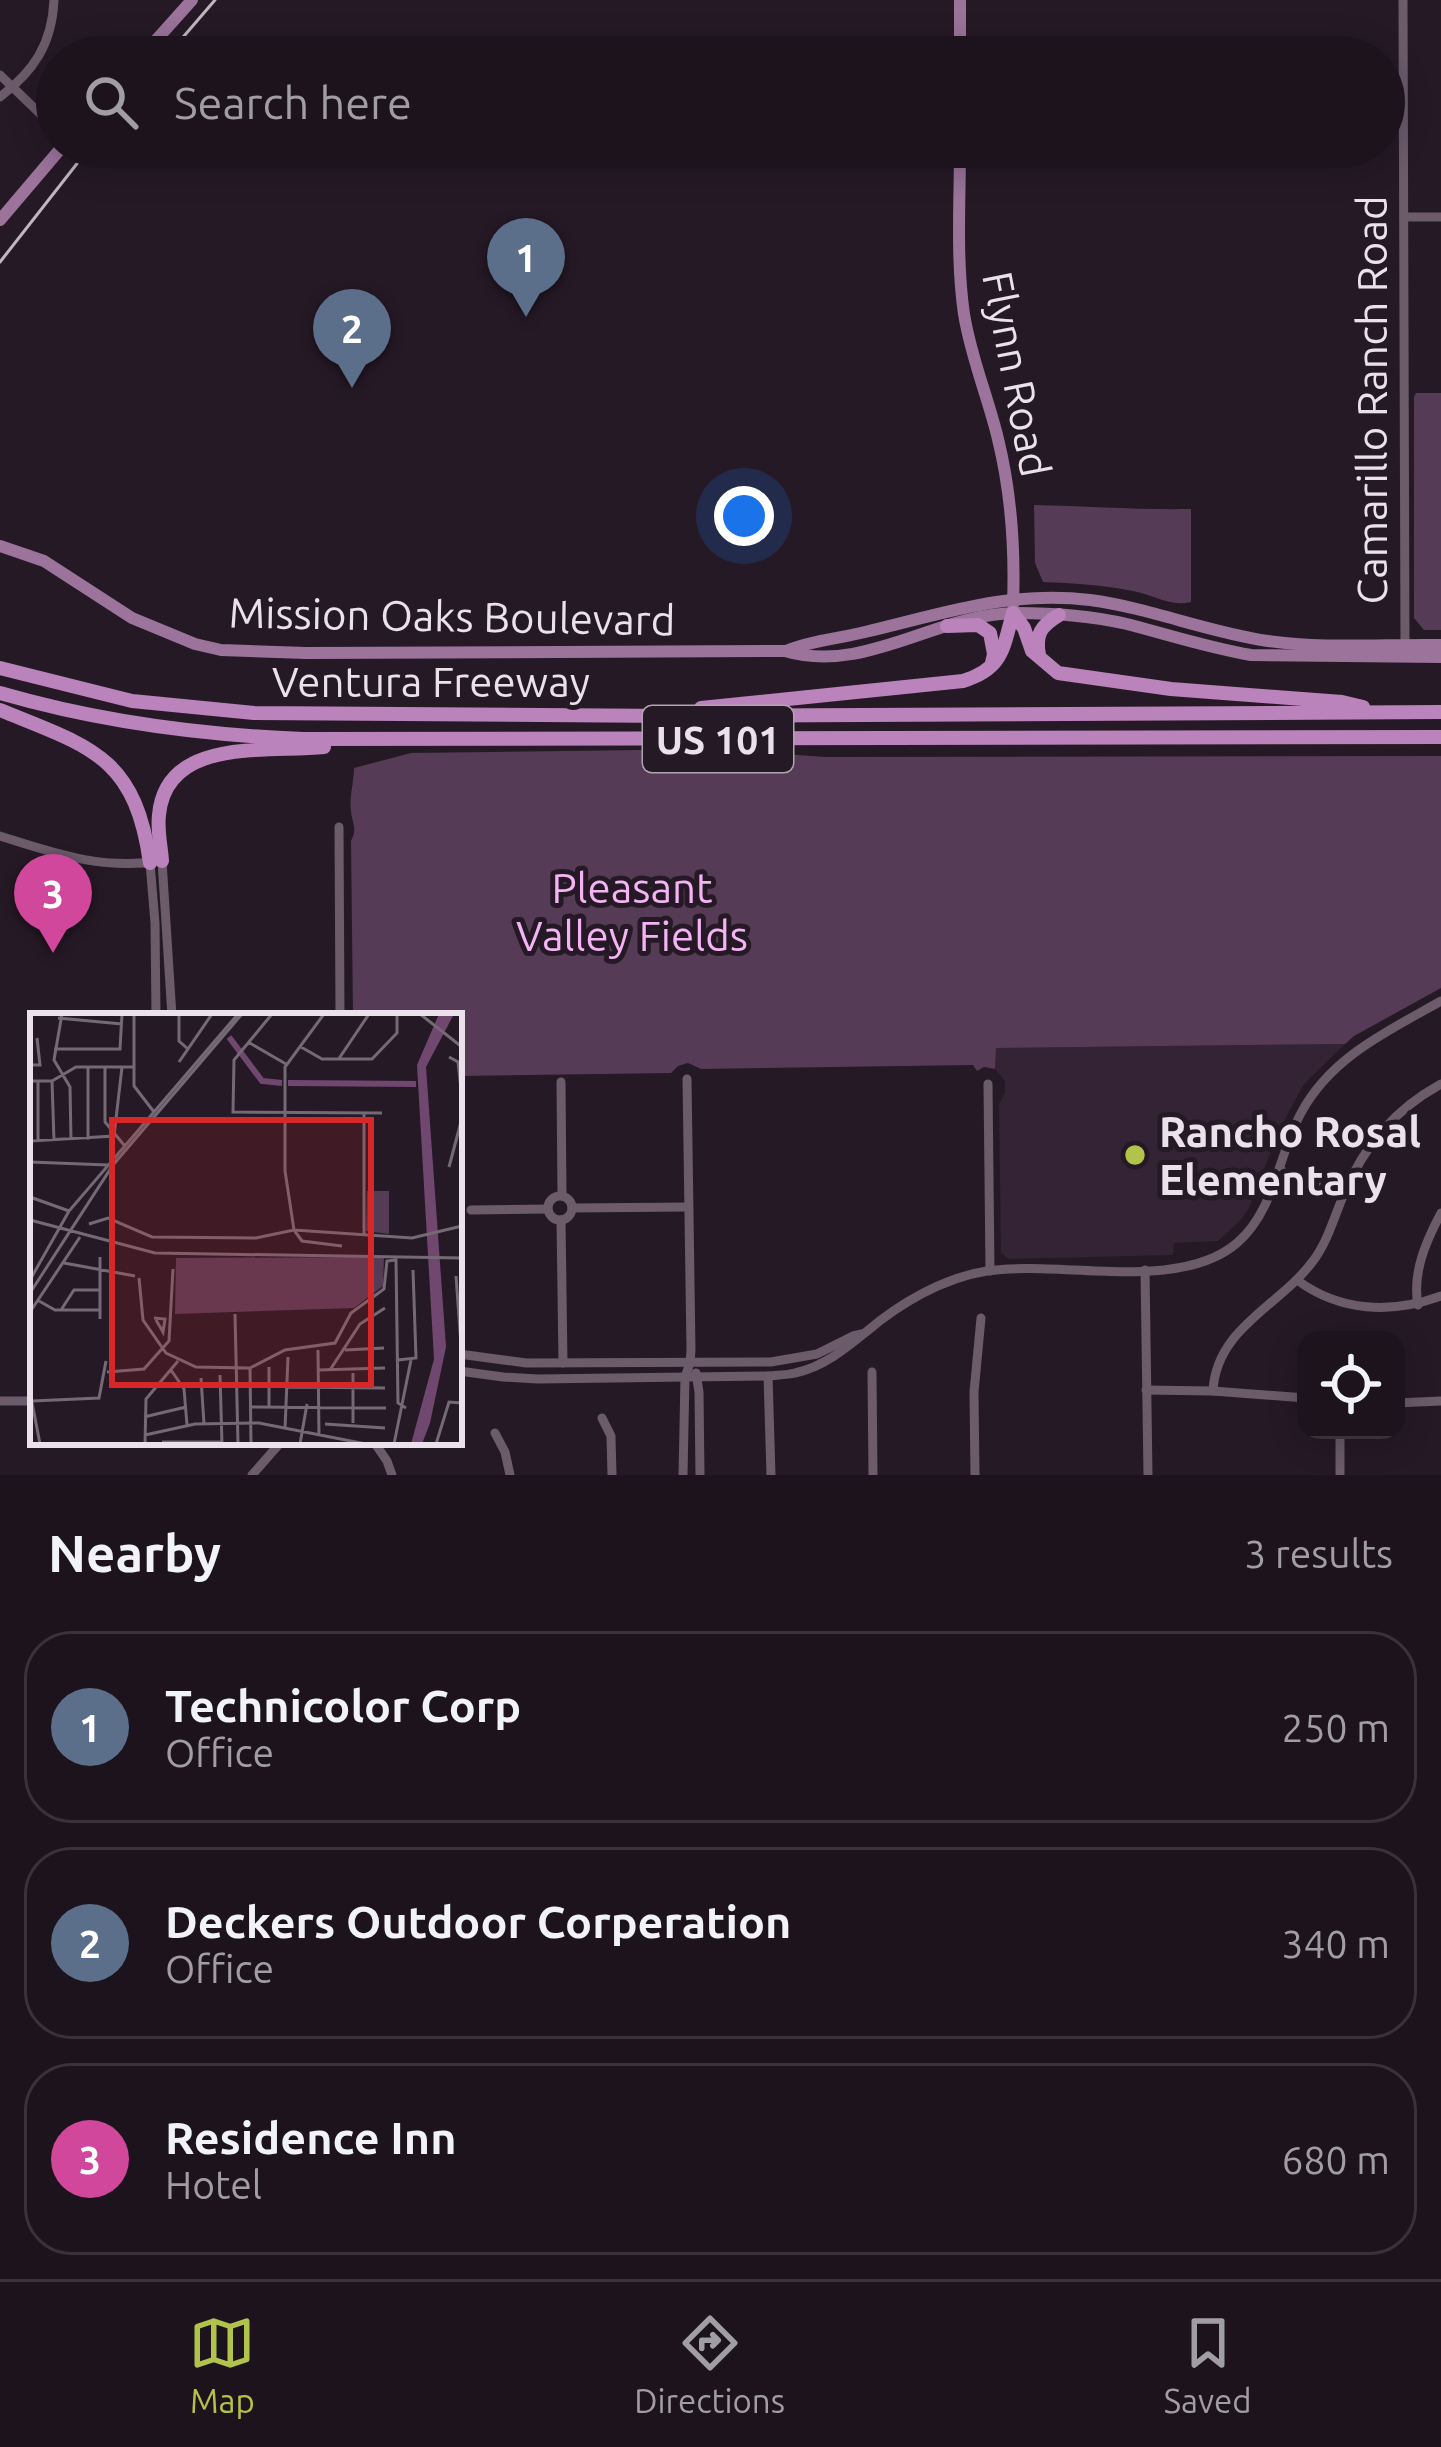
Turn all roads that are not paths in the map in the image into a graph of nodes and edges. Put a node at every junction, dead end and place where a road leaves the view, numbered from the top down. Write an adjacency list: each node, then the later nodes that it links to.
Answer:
1 (54, 0): 5 (street)
2 (192, 0): 6 (main road)
3 (960, 0): 7 (main road)
4 (1403, 0): 8 (street, Camarillo Ranch Road)
5 (48, 36)
6 (160, 36)
7 (960, 36)
8 (1403, 36)
9 (36, 62): 11 (street)
10 (0, 75): 11 (street)
11 (12, 88): 12 (street); 13 (street)
12 (0, 97)
13 (36, 110)
14 (44, 168): 19 (main road)
15 (960, 168): 21 (main road, Flynn Road)
16 (1404, 168): 17 (street, Camarillo Ranch Road)
17 (1404, 217): 18 (street); 26 (street, Camarillo Ranch Road)
18 (1441, 218)
19 (0, 220)
20 (0, 546): 25 (main road, Mission Oaks Boulevard)
21 (1013, 606): 22 (main road, Mission Oaks Boulevard); 23 (main road, Mission Oaks Boulevard); 25 (main road, Mission Oaks Boulevard); 26 (main road, Mission Oaks Boulevard); 28 (highway); 30 (highway)
22 (1059, 615): 26 (main road, Mission Oaks Boulevard); 28 (highway)
23 (947, 626): 25 (main road, Mission Oaks Boulevard); 30 (highway)
24 (1441, 645): 26 (main road, Mission Oaks Boulevard)
25 (784, 651)
26 (1405, 651): 27 (main road, Mission Oaks Boulevard)
27 (1441, 657)
28 (1040, 660): 33 (highway)
29 (0, 668): 35 (highway, Ventura Freeway / US 101)
30 (991, 668): 35 (highway)
31 (0, 693): 37 (highway, Ventura Freeway / US 101)
32 (0, 710): 40 (highway)
33 (1385, 712): 34 (highway, Ventura Freeway / US 101); 35 (highway, Ventura Freeway / US 101)
34 (1441, 712)
35 (625, 716)
36 (1441, 737): 37 (highway, Ventura Freeway / US 101)
37 (400, 740): 40 (highway)
38 (338, 826): 44 (street)
39 (0, 836): 40 (street)
40 (156, 862): 42 (street); 43 (street)
41 (1441, 1001): 49 (street)
42 (156, 1013)
43 (172, 1013)
44 (340, 1013)
45 (687, 1079): 52 (street)
46 (561, 1082): 51 (street)
47 (988, 1084): 58 (street)
48 (1441, 1084): 50 (street)
49 (1279, 1170): 50 (street); 59 (street)
50 (1344, 1195): 60 (street)
51 (562, 1196): 53 (street); 54 (street)
52 (688, 1207): 53 (street); 67 (street)
53 (572, 1208): 57 (street)
54 (548, 1209): 55 (street); 57 (street)
55 (471, 1210)
56 (1441, 1213): 62 (street)
57 (562, 1220): 66 (street)
58 (990, 1270): 59 (street); 64 (street)
59 (1145, 1270): 73 (street)
60 (1297, 1280): 62 (street); 74 (street)
61 (1441, 1296): 62 (street)
62 (1418, 1305)
63 (981, 1318): 91 (street)
64 (862, 1334): 67 (street); 70 (street)
65 (462, 1355): 66 (street)
66 (563, 1363): 67 (street)
67 (690, 1363): 71 (street); 72 (street)
68 (462, 1371): 71 (street)
69 (872, 1372): 90 (street)
70 (768, 1376): 72 (street); 89 (street)
71 (685, 1377): 72 (street); 87 (street)
72 (698, 1377): 88 (street)
73 (1146, 1390): 74 (street); 92 (street)
74 (1213, 1391): 75 (street)
75 (1297, 1397)
76 (1441, 1401): 77 (street)
77 (1405, 1403)
78 (602, 1418): 86 (street)
79 (495, 1433): 85 (street)
80 (1340, 1439): 93 (street)
81 (279, 1445): 83 (street)
82 (376, 1445): 84 (street)
83 (257, 1473)
84 (392, 1475)
85 (510, 1475)
86 (612, 1475)
87 (683, 1475)
88 (700, 1475)
89 (770, 1475)
90 (874, 1475)
91 (975, 1475)
92 (1148, 1475)
93 (1340, 1475)

